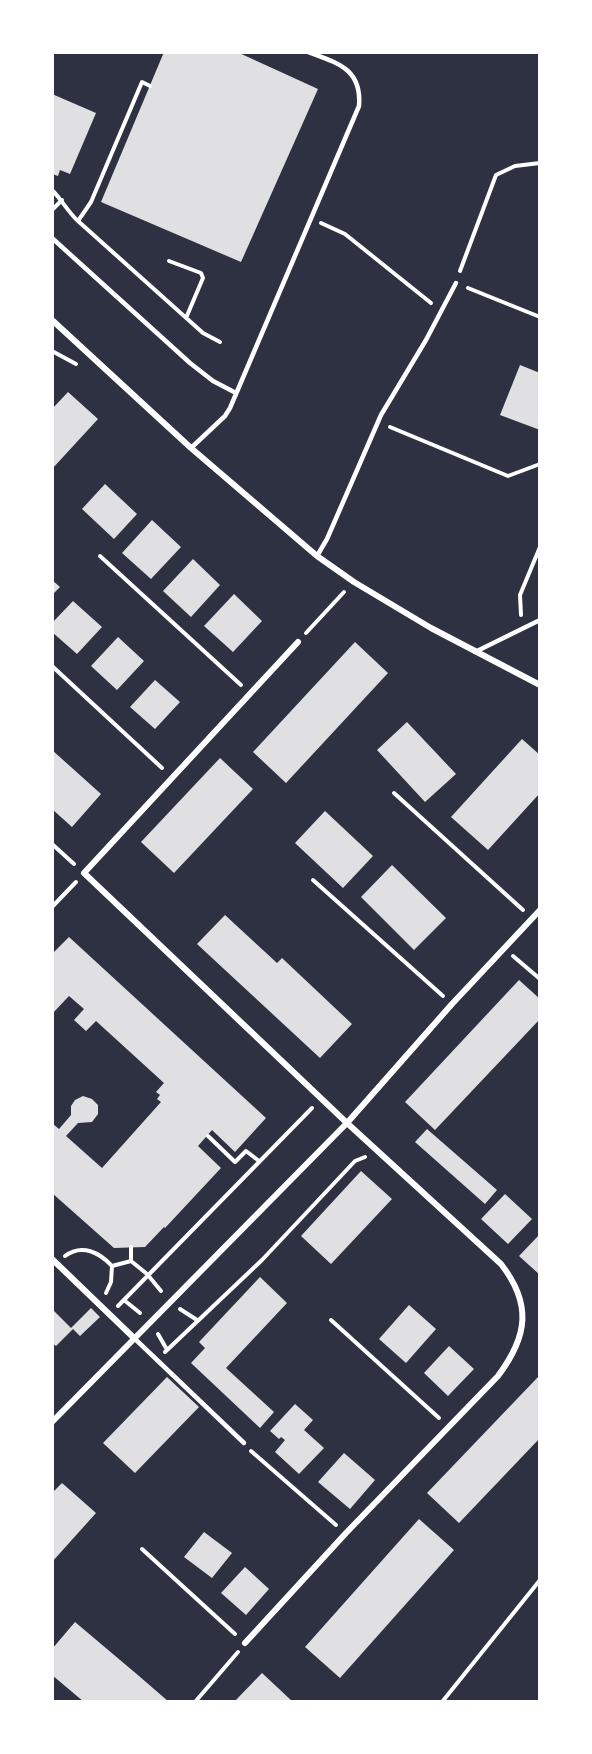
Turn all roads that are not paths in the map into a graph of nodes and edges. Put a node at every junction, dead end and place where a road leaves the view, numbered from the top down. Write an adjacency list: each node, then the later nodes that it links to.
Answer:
1 (308, 52): 5 (lane)
2 (52, 238): 5 (lane)
3 (456, 283): 7 (lane)
4 (52, 320): 6 (street)
5 (236, 393): 6 (lane)
6 (191, 448): 7 (street)
7 (316, 556): 10 (street)
8 (540, 620): 10 (lane)
9 (298, 642): 13 (street)
10 (475, 652): 11 (street)
11 (540, 685)
12 (540, 910): 13 (street)
13 (347, 1123): 15 (street); 18 (street)
14 (55, 1261): 15 (street)
15 (134, 1338): 16 (street); 17 (lane)
16 (52, 1422)
17 (244, 1443)
18 (245, 1643)

